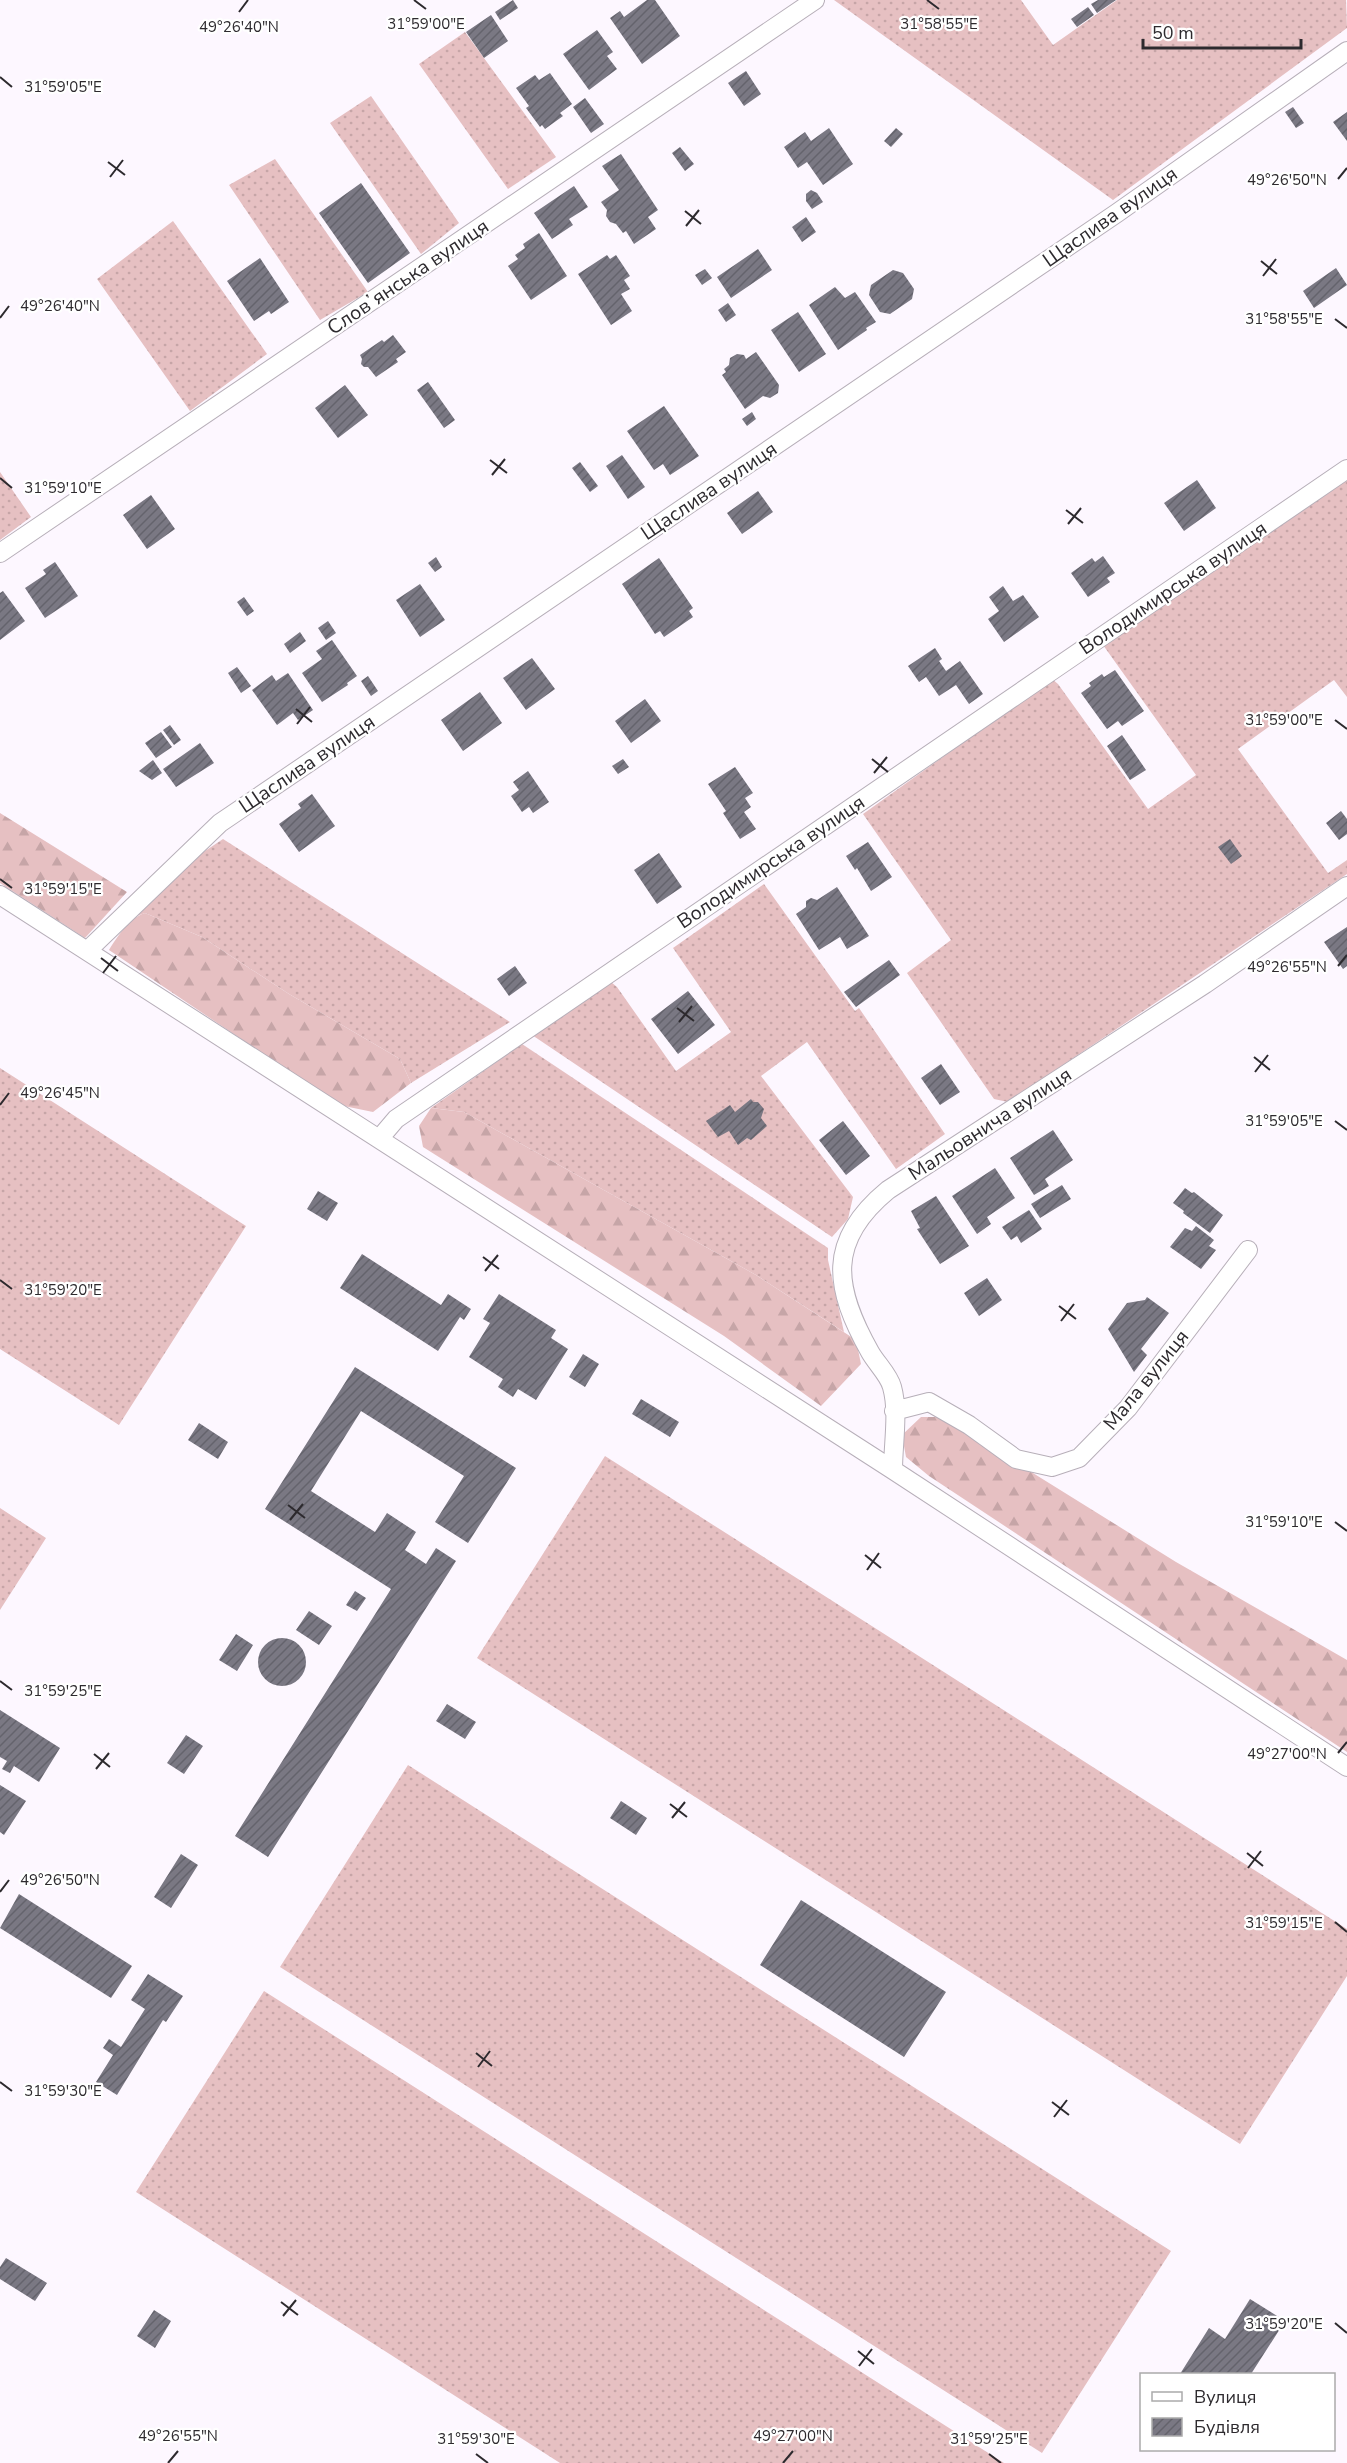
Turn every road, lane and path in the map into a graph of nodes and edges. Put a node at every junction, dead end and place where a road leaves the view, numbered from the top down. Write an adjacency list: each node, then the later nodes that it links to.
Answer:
1 (815, 0): 4 (street, Словʼянська вулиця)
2 (1347, 51): 7 (street, Щаслива вулиця)
3 (1347, 469): 8 (street, Володимирська вулиця)
4 (0, 553)
5 (1347, 886): 10 (street, Мальовнича вулиця)
6 (0, 895): 7 (street)
7 (87, 951): 8 (street)
8 (379, 1139): 11 (street)
9 (1248, 1250): 10 (street, Мала вулиця)
10 (894, 1411): 11 (street, Мальовнича вулиця)
11 (893, 1470): 12 (street)
12 (1347, 1767)

